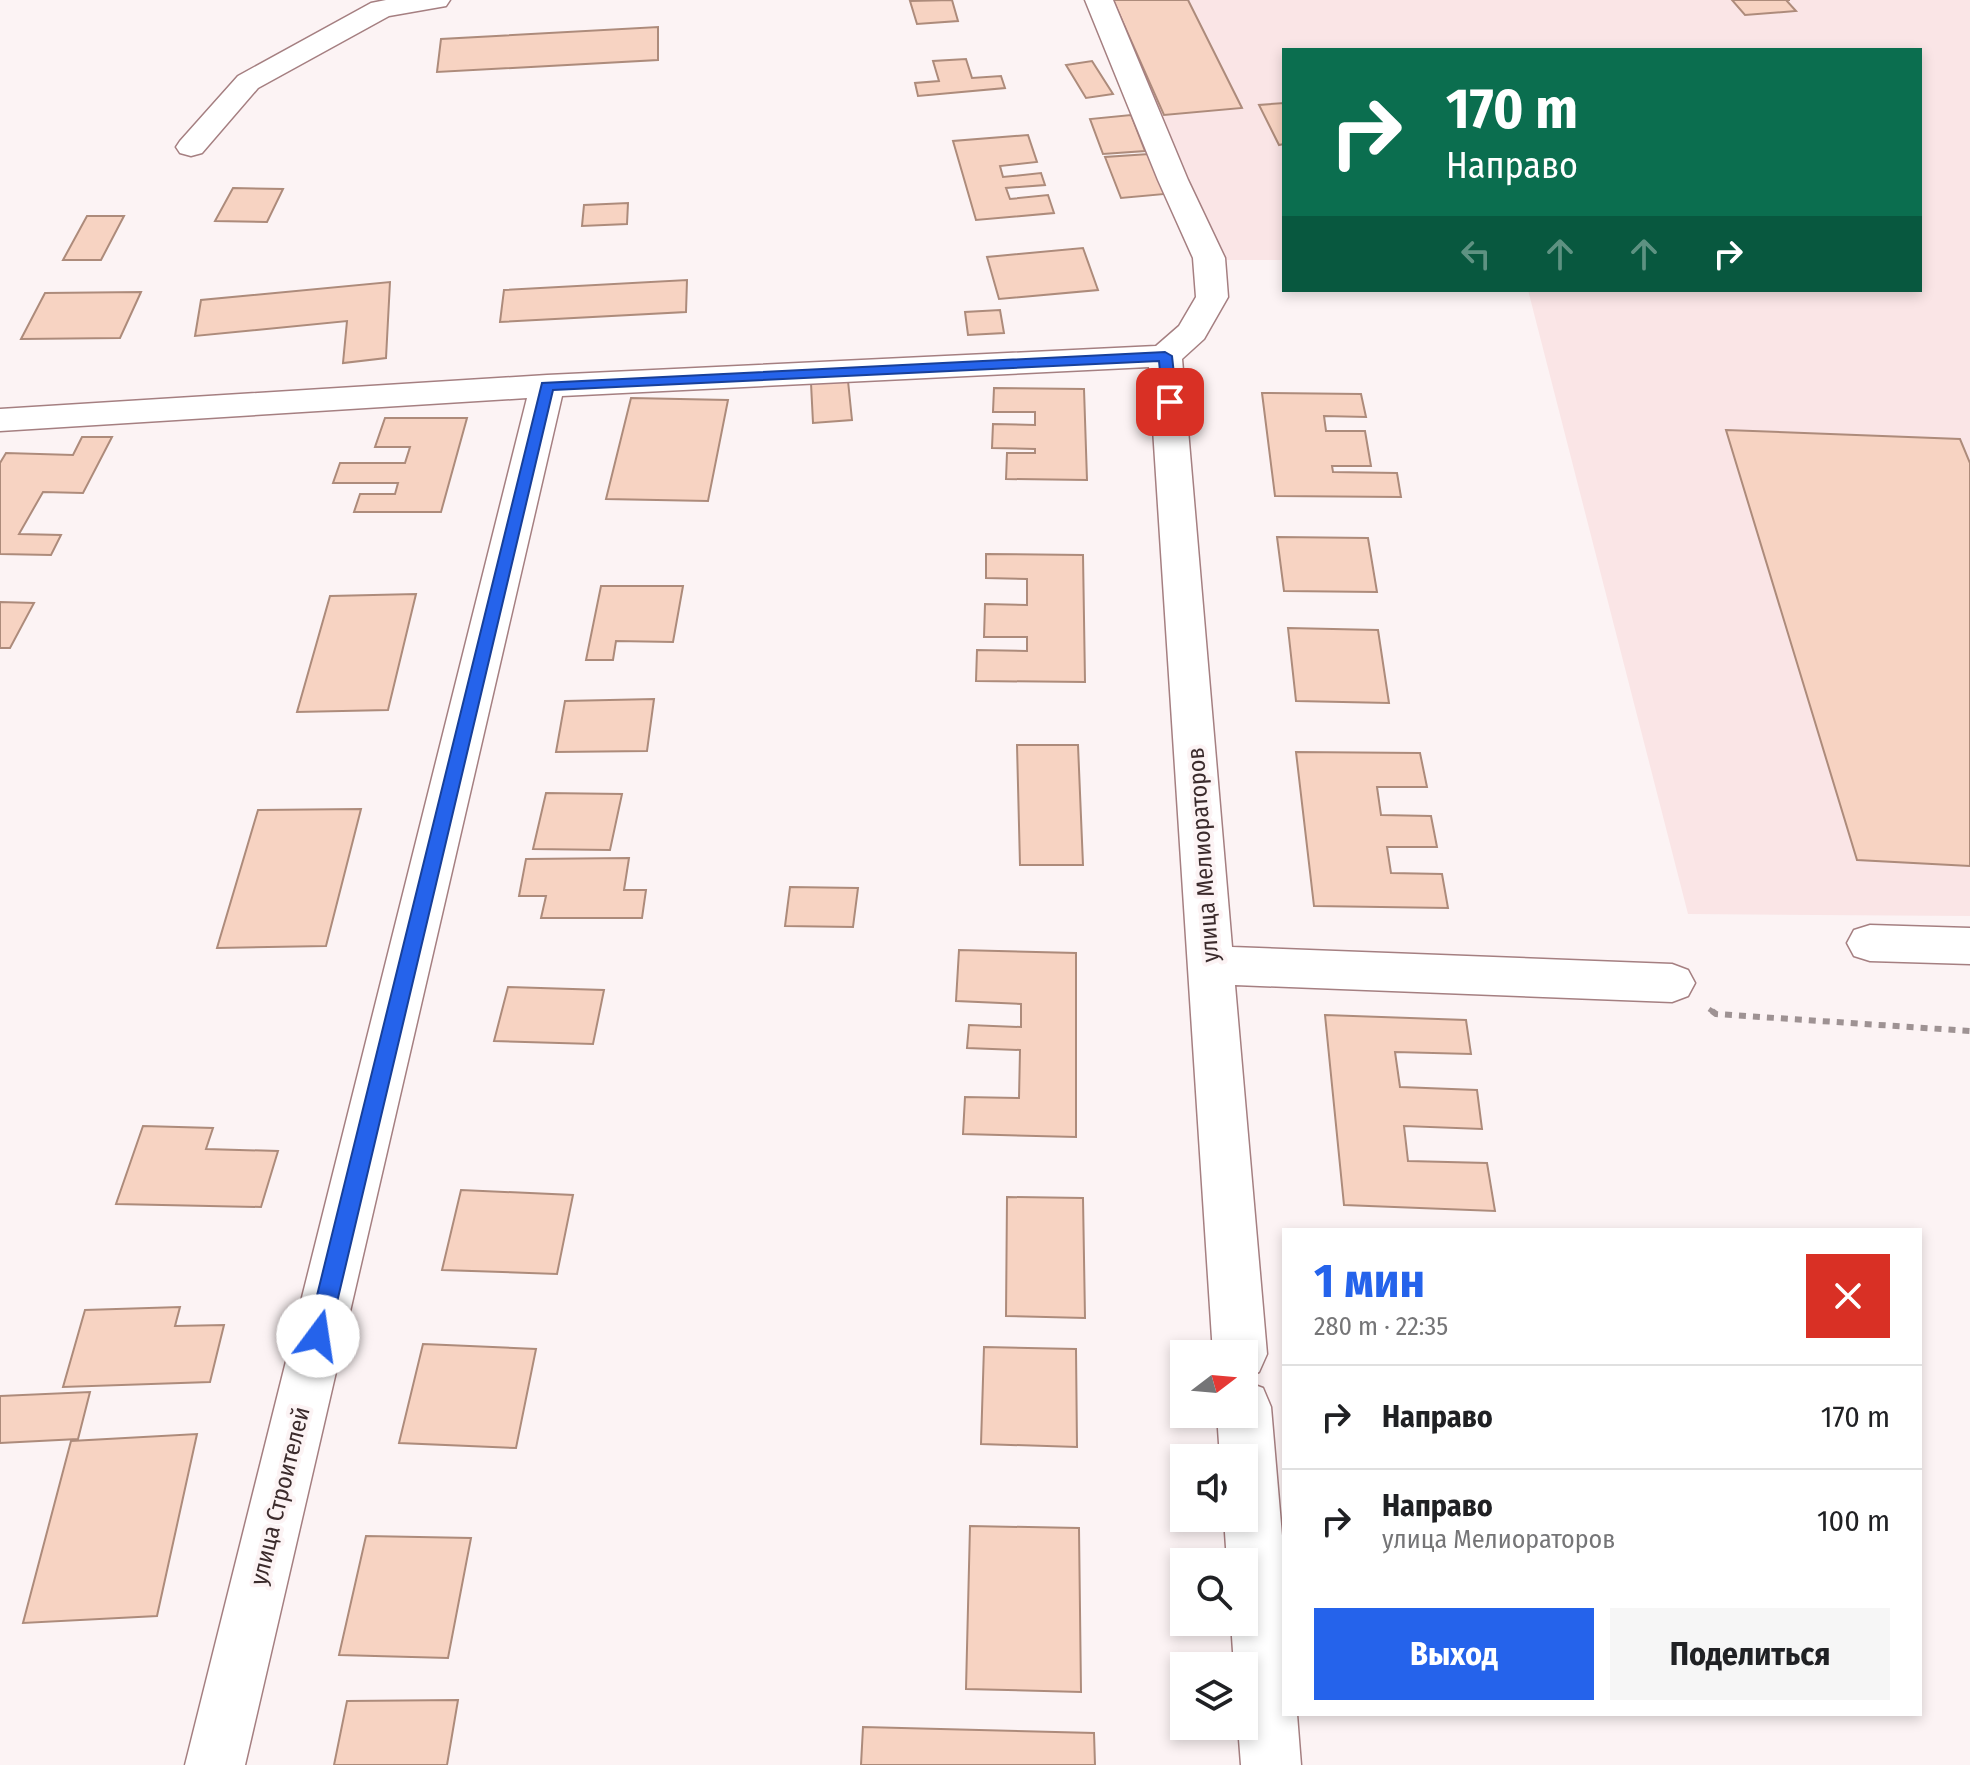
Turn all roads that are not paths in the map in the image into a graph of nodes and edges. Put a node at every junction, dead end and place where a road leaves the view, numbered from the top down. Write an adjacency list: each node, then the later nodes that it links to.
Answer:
1 (436, 0): 3 (street)
2 (1099, 0): 4 (street)
3 (191, 147)
4 (1165, 356): 5 (street); 9 (street, улица Мелиораторов)
5 (547, 386): 6 (street); 13 (street, улица Строителей)
6 (0, 420)
7 (1870, 943): 8 (street)
8 (1970, 946)
9 (1211, 965): 10 (street); 11 (street, улица Мелиораторов)
10 (1672, 983)
11 (1239, 1340)
12 (1246, 1428): 14 (street)
13 (215, 1765)
14 (1271, 1765)

